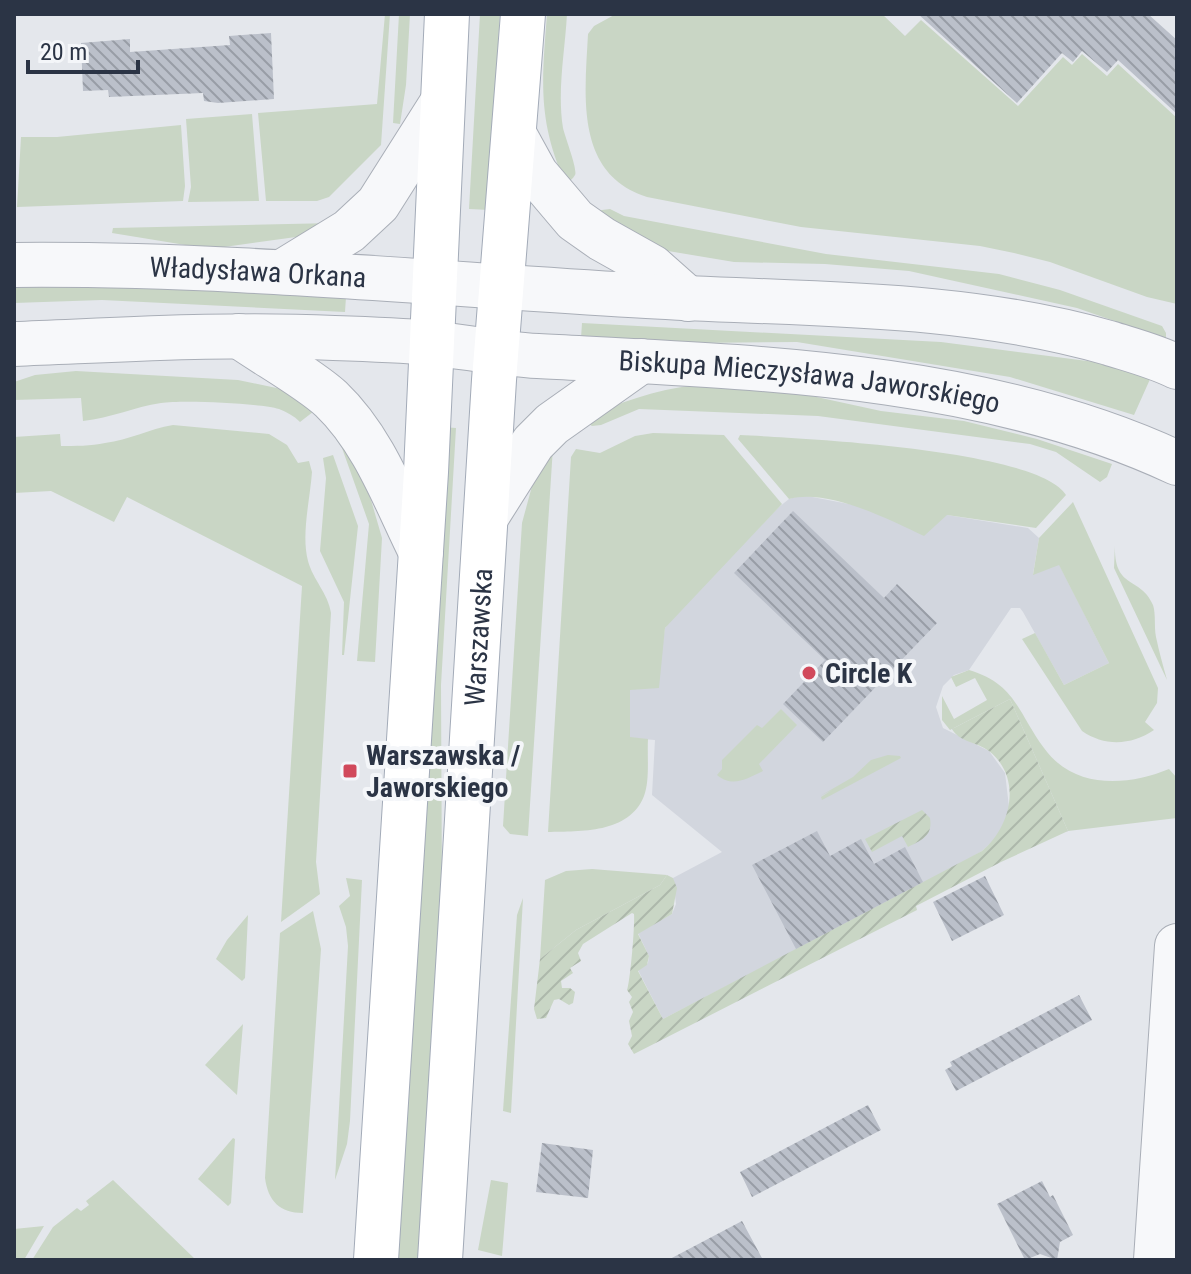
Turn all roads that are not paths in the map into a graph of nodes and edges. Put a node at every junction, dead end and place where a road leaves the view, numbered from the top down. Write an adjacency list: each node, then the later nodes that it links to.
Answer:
1 (447, 14): 3 (main road)
2 (523, 14): 4 (main road, Warszawska)
3 (442, 103): 6 (street); 7 (main road)
4 (514, 134): 8 (main road, Warszawska); 9 (street)
5 (14, 265): 6 (street, Władysława Orkana)
6 (282, 272): 7 (street, Władysława Orkana)
7 (435, 283): 8 (street, Władysława Orkana); 11 (main road)
8 (503, 288): 9 (street); 13 (main road, Warszawska)
9 (688, 299): 15 (street)
10 (239, 336): 11 (street); 12 (street); 18 (street)
11 (431, 343): 13 (street, Biskupa Mieczysława Jaworskiego); 18 (main road)
12 (14, 344)
13 (497, 354): 14 (street, Biskupa Mieczysława Jaworskiego); 17 (main road, Warszawska)
14 (641, 361): 16 (street, Biskupa Mieczysława Jaworskiego); 17 (street)
15 (1177, 367)
16 (1177, 463)
17 (488, 514): 21 (main road, Warszawska)
18 (421, 552): 20 (main road)
19 (1177, 946): 22 (street)
20 (376, 1260)
21 (440, 1260)
22 (1156, 1260)

